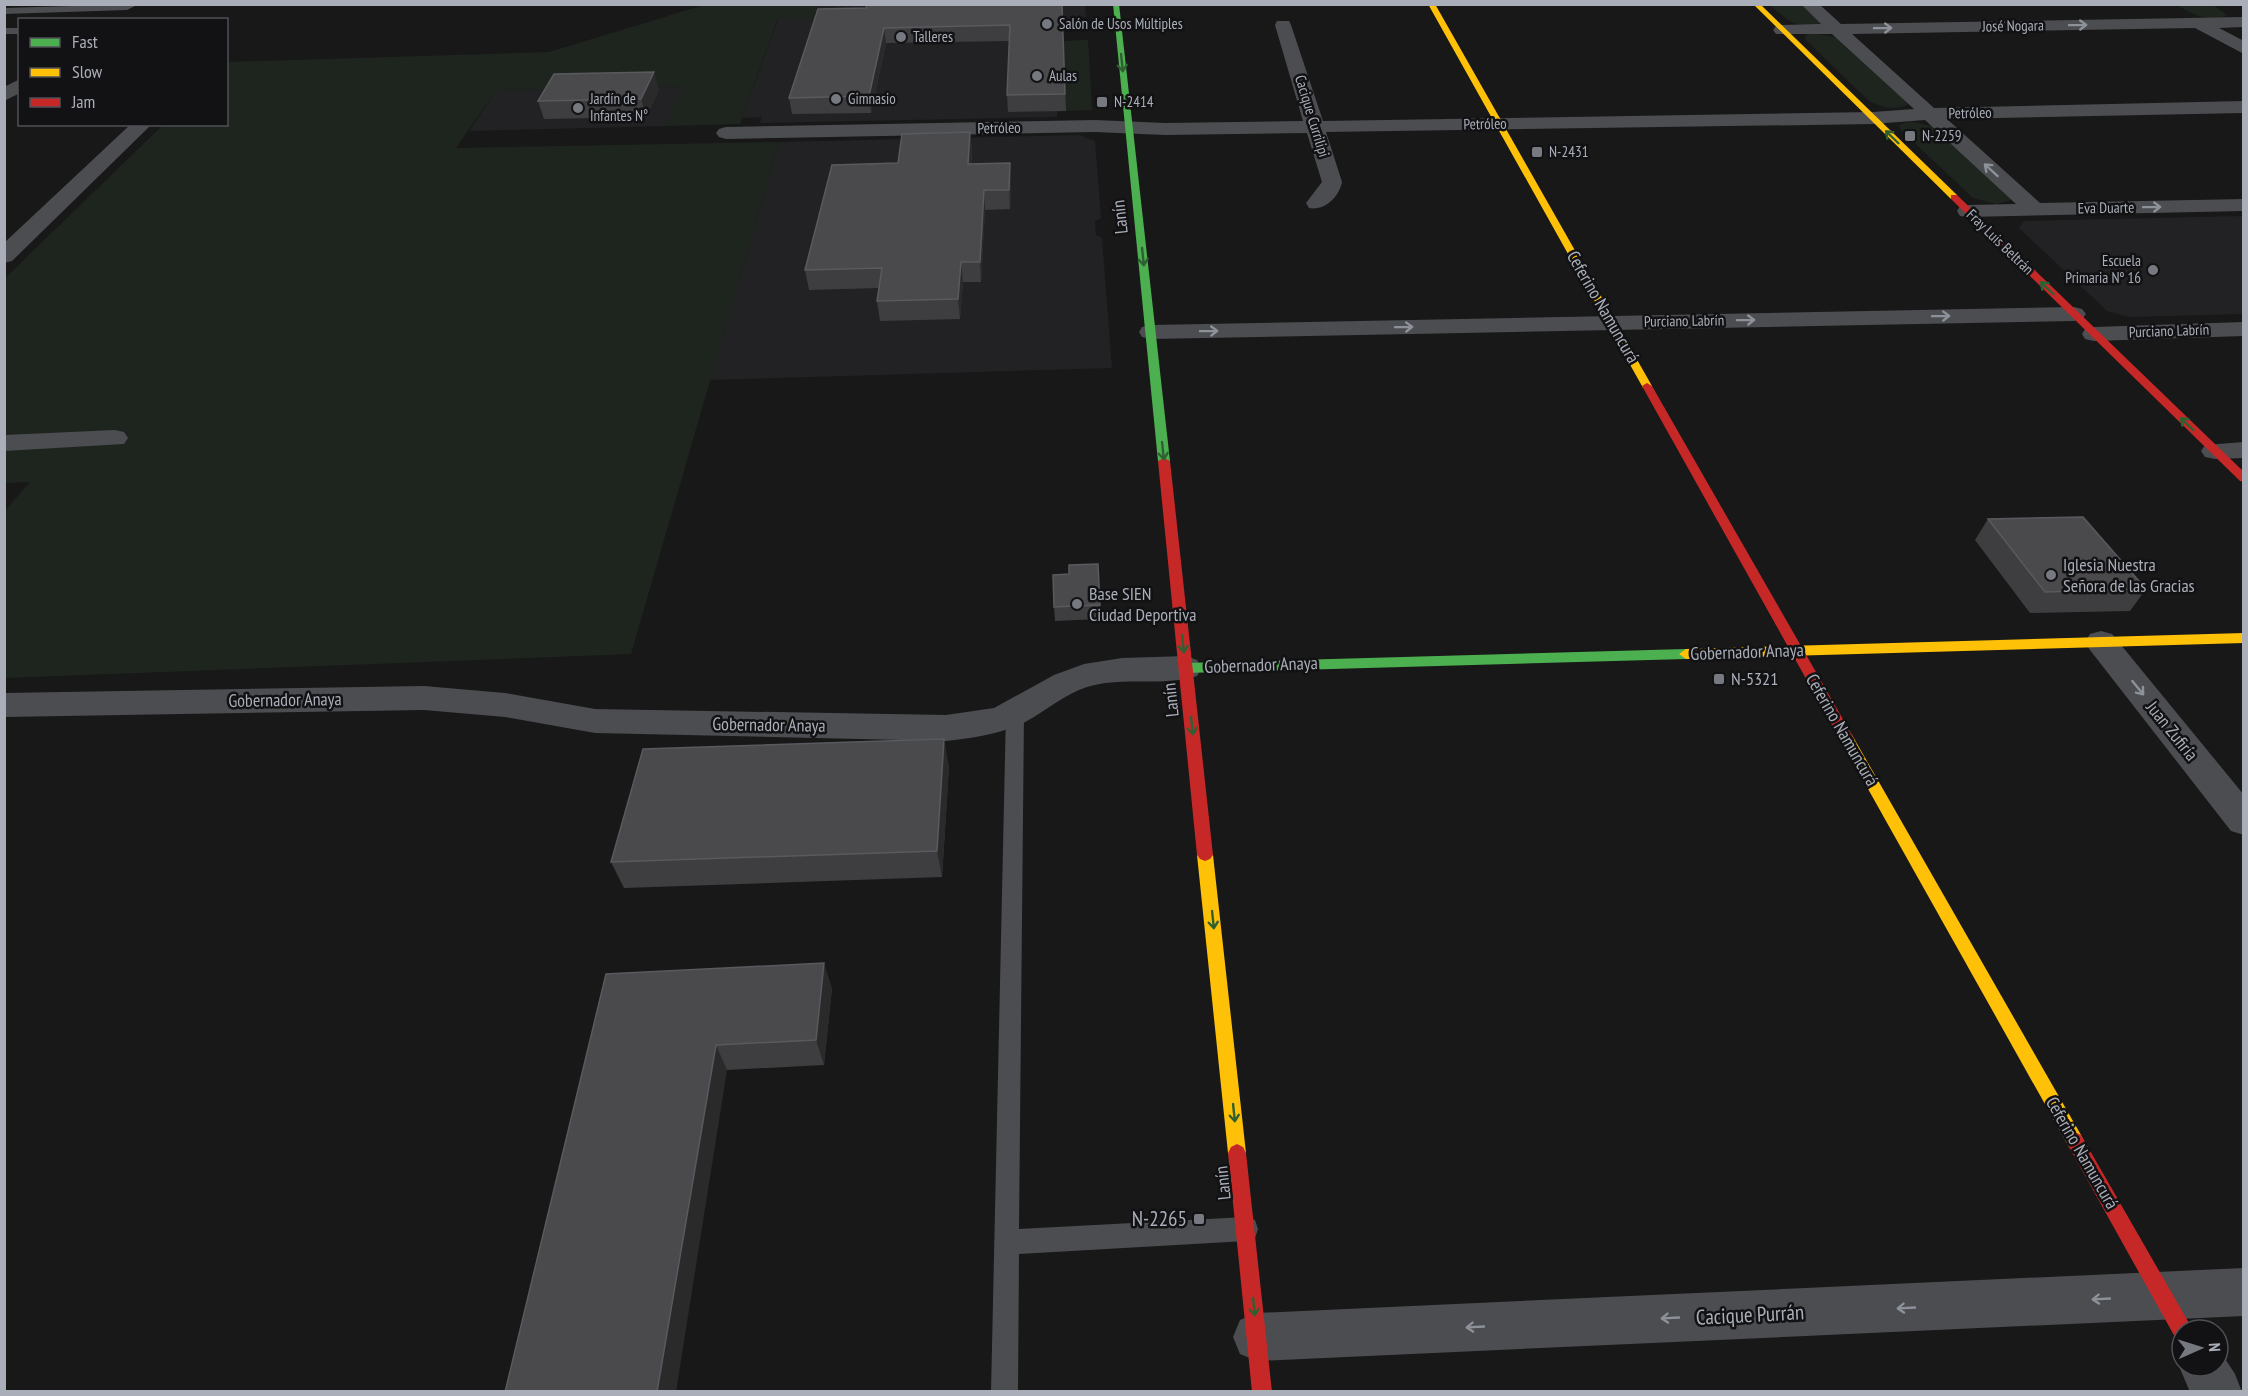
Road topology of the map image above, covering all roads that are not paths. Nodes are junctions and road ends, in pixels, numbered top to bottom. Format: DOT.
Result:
graph roads {
  1 [pos="1116,4"];
  2 [pos="1431,4"];
  3 [pos="1756,4"];
  4 [pos="1809,4"];
  5 [pos="2169,4"];
  6 [pos="2218,4"];
  7 [pos="131,6"];
  8 [pos="4,11"];
  9 [pos="121,17"];
  10 [pos="2244,21"];
  11 [pos="2199,23"];
  12 [pos="1283,25"];
  13 [pos="1836,29"];
  14 [pos="1782,30"];
  15 [pos="2244,50"];
  16 [pos="18,86"];
  17 [pos="4,96"];
  18 [pos="2244,107"];
  19 [pos="1929,114"];
  20 [pos="1873,118"];
  21 [pos="1499,124"];
  22 [pos="140,126"];
  23 [pos="1315,127"];
  24 [pos="1129,128"];
  25 [pos="726,133"];
  26 [pos="1317,203"];
  27 [pos="2244,205"];
  28 [pos="2034,209"];
  29 [pos="1968,211"];
  30 [pos="31,231"];
  31 [pos="4,232"];
  32 [pos="4,256"];
  33 [pos="2074,314"];
  34 [pos="1611,323"];
  35 [pos="2244,329"];
  36 [pos="1151,332"];
  37 [pos="2094,334"];
  38 [pos="115,438"];
  39 [pos="4,443"];
  40 [pos="2244,450"];
  41 [pos="2215,451"];
  42 [pos="2244,479"];
  43 [pos="2244,638"];
  44 [pos="2101,642"];
  45 [pos="1798,651"];
  46 [pos="1186,668"];
  47 [pos="4,705"];
  48 [pos="1015,712"];
  49 [pos="2244,821"];
  50 [pos="1246,1229"];
  51 [pos="1006,1242"];
  52 [pos="2244,1292"];
  53 [pos="2173,1313"];
  54 [pos="1257,1337"];
  55 [pos="2209,1378"];
  56 [pos="1004,1392"];
  57 [pos="1263,1392"];
  58 [pos="2217,1392"];
  1 -- 24 [label="main road, Lanín, one-way"];
  2 -- 21 [label="main road, Ceferino Namuncurá"];
  3 -- 14 [label="main road, Fray Luis Beltrán"];
  4 -- 13 [label="street"];
  5 -- 11 [label="street"];
  6 -- 10 [label="street"];
  7 -- 8 [label="lane"];
  7 -- 9 [label="lane"];
  10 -- 11 [label="street, José Nogara"];
  13 -- 11 [label="street, José Nogara, one-way"];
  11 -- 15 [label="street"];
  12 -- 23 [label="street, Cacique Currilipi"];
  13 -- 14 [label="street, José Nogara"];
  13 -- 19 [label="street"];
  14 -- 20 [label="main road, Fray Luis Beltrán"];
  16 -- 17 [label="street"];
  18 -- 19 [label="street, Petróleo"];
  19 -- 20 [label="street, Petróleo"];
  28 -- 19 [label="street, one-way"];
  20 -- 21 [label="street, Petróleo"];
  29 -- 20 [label="main road, Fray Luis Beltrán, one-way"];
  21 -- 23 [label="street, Petróleo"];
  21 -- 34 [label="main road, Ceferino Namuncurá"];
  22 -- 30 [label="street"];
  23 -- 24 [label="street, Petróleo"];
  23 -- 26 [label="street, Cacique Currilipi"];
  24 -- 25 [label="street, Petróleo"];
  24 -- 36 [label="main road, Lanín, one-way"];
  28 -- 27 [label="street, Eva Duarte, one-way"];
  28 -- 29 [label="street, Eva Duarte"];
  33 -- 29 [label="main road, Fray Luis Beltrán, one-way"];
  30 -- 31 [label="street"];
  30 -- 32 [label="street"];
  34 -- 33 [label="street, Purciano Labrín, one-way"];
  33 -- 37 [label="main road, Fray Luis Beltrán"];
  36 -- 34 [label="street, Purciano Labrín, one-way"];
  34 -- 45 [label="main road, Ceferino Namuncurá"];
  35 -- 37 [label="street, Purciano Labrín"];
  36 -- 46 [label="main road, Lanín, one-way"];
  41 -- 37 [label="main road, Fray Luis Beltrán, one-way"];
  38 -- 39 [label="street"];
  40 -- 41 [label="street"];
  41 -- 42 [label="main road, Fray Luis Beltrán"];
  43 -- 44 [label="main road, Gobernador Anaya"];
  44 -- 45 [label="main road, Gobernador Anaya"];
  44 -- 49 [label="street, Juan Zufiría, one-way"];
  45 -- 46 [label="main road, Gobernador Anaya"];
  45 -- 53 [label="main road, Ceferino Namuncurá"];
  46 -- 48 [label="street, Gobernador Anaya"];
  46 -- 50 [label="main road, Lanín, one-way"];
  47 -- 48 [label="street, Gobernador Anaya"];
  48 -- 51 [label="lane"];
  50 -- 51 [label="lane"];
  50 -- 54 [label="main road, Lanín, one-way"];
  51 -- 56 [label="lane"];
  52 -- 53 [label="street, Cacique Purrán"];
  53 -- 54 [label="street, Cacique Purrán, one-way"];
  54 -- 57 [label="main road, Lanín"];
  55 -- 58 [label="street"];
}
